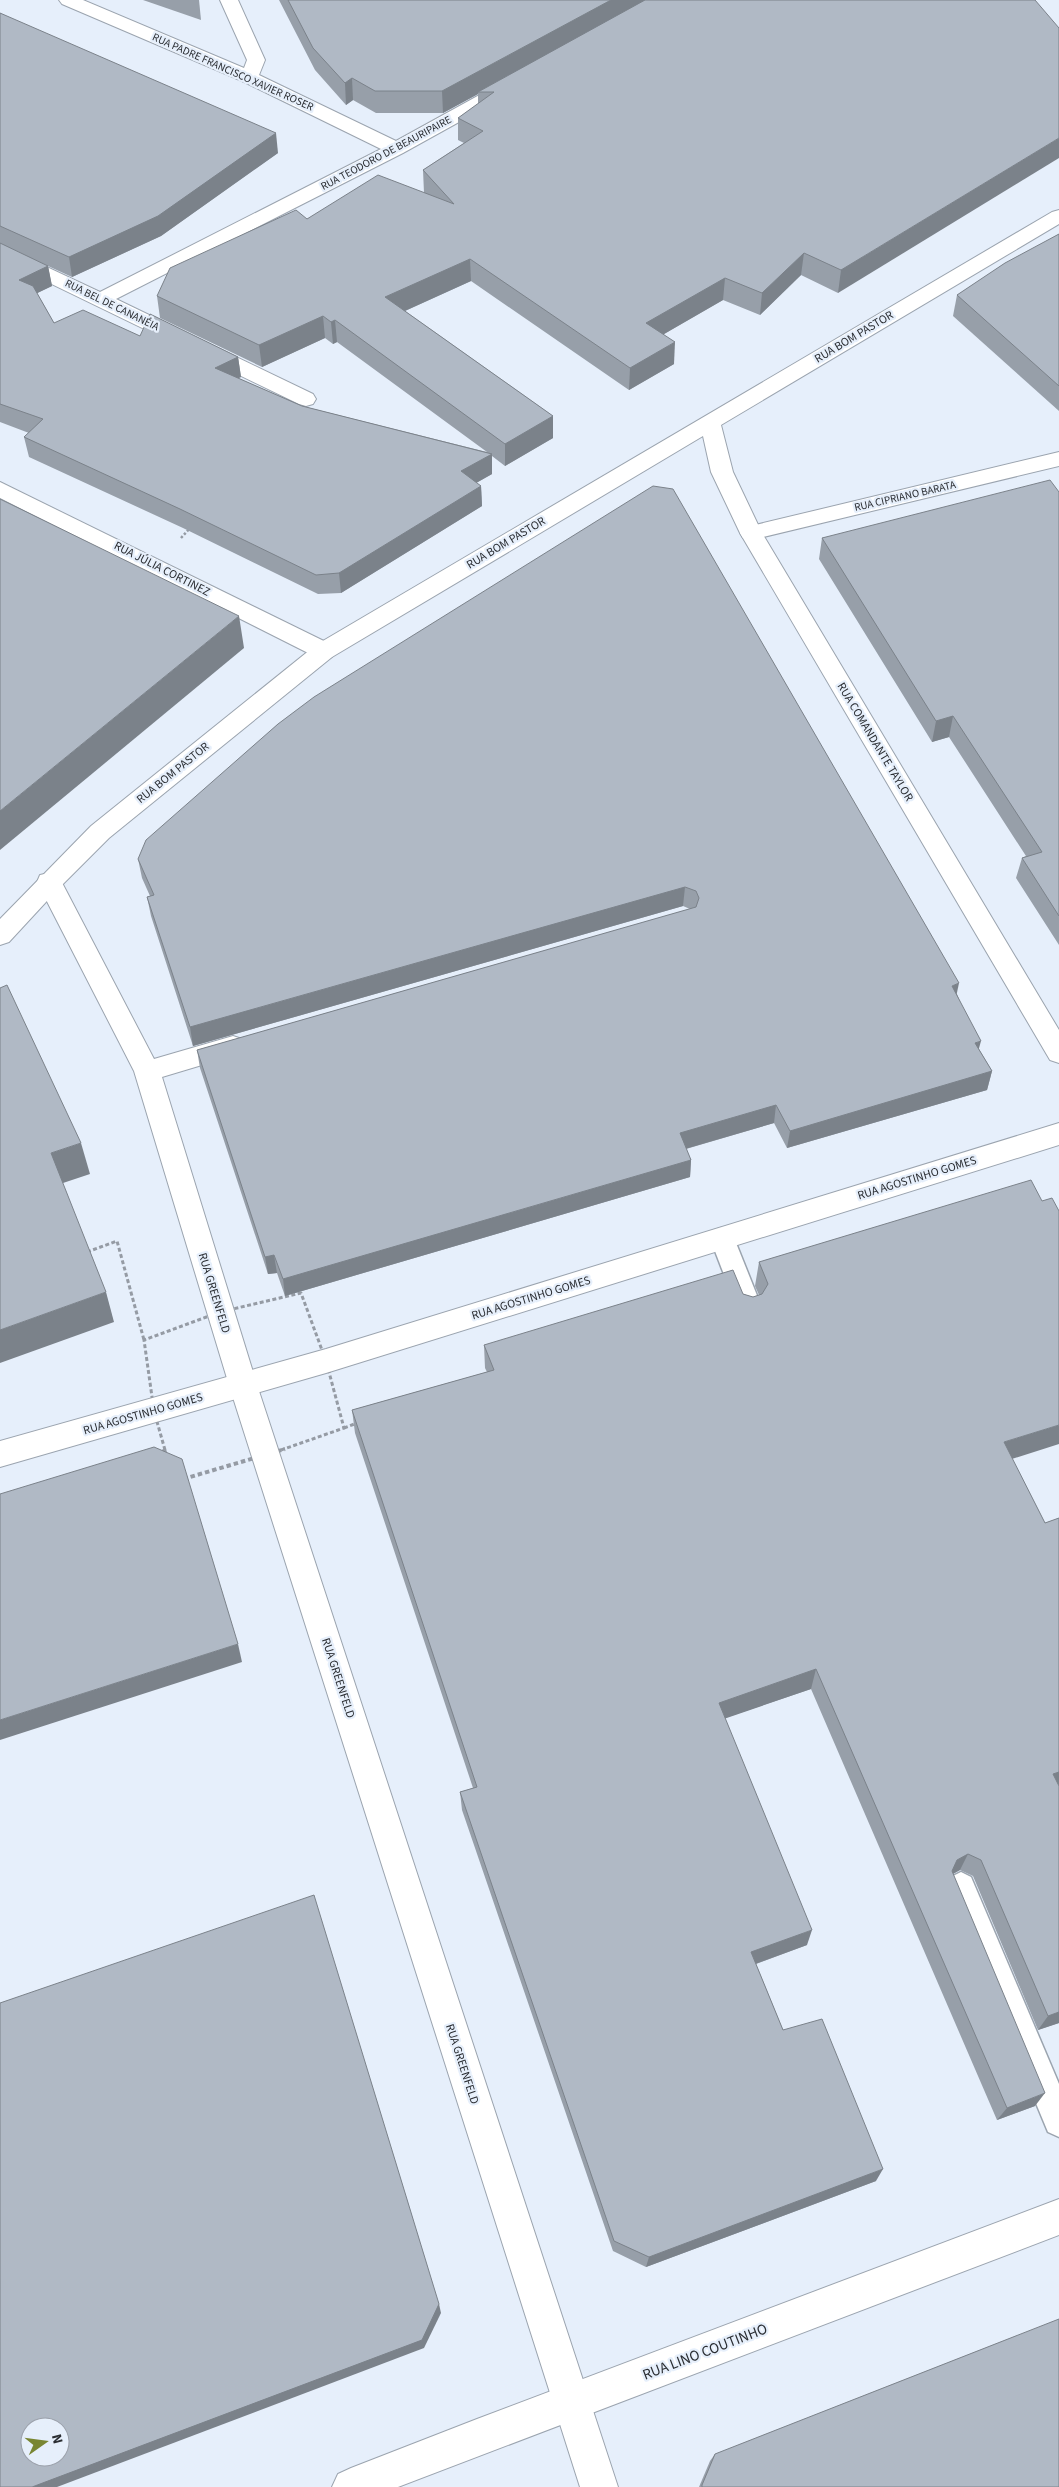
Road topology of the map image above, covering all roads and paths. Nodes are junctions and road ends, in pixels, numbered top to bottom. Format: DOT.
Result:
graph roads {
  1 [pos="68,0"];
  2 [pos="229,0"];
  3 [pos="528,76"];
  4 [pos="249,77"];
  5 [pos="396,149"];
  6 [pos="1059,216"];
  7 [pos="0,251"];
  8 [pos="101,300"];
  9 [pos="306,399"];
  10 [pos="710,423"];
  11 [pos="1059,459"];
  12 [pos="2,494"];
  13 [pos="196,522"];
  14 [pos="751,533"];
  15 [pos="157,566"];
  16 [pos="324,651"];
  17 [pos="49,882"];
  18 [pos="0,935"];
  19 [pos="254,1040"];
  20 [pos="1059,1052"];
  21 [pos="147,1071"];
  22 [pos="1059,1134"];
  23 [pos="722,1238"];
  24 [pos="87,1252"];
  25 [pos="749,1308"];
  26 [pos="144,1340"];
  27 [pos="243,1385"];
  28 [pos="360,1422"];
  29 [pos="344,1428"];
  30 [pos="0,1454"];
  31 [pos="962,1887"];
  32 [pos="1059,2121"];
  33 [pos="1059,2217"];
  34 [pos="571,2402"];
  35 [pos="352,2487"];
  36 [pos="599,2487"];
  1 -- 4 [label="street, RUA PADRE FRANCISCO XAVIER ROSER"];
  2 -- 4 [label="street"];
  3 -- 5 [label="street, RUA TEODORO DE BEAURIPAIRE"];
  4 -- 5 [label="street, RUA PADRE FRANCISCO XAVIER ROSER"];
  5 -- 8 [label="street, RUA TEODORO DE BEAURIPAIRE"];
  6 -- 10 [label="street, RUA BOM PASTOR"];
  7 -- 8 [label="street, RUA BEL DE CANANÉIA"];
  8 -- 9 [label="street, RUA BEL DE CANANÉIA"];
  10 -- 14 [label="street, RUA COMANDANTE TAYLOR"];
  10 -- 16 [label="street, RUA BOM PASTOR"];
  11 -- 14 [label="street, RUA CIPRIANO BARATA"];
  12 -- 15 [label="street, RUA JÚLIA CORTINEZ"];
  13 -- 15 [label="path"];
  14 -- 20 [label="street, RUA COMANDANTE TAYLOR"];
  15 -- 16 [label="street, RUA JÚLIA CORTINEZ"];
  16 -- 17 [label="street, RUA BOM PASTOR"];
  17 -- 18 [label="street, RUA BOM PASTOR"];
  17 -- 21 [label="street, RUA GREENFELD"];
  19 -- 21 [label="street"];
  21 -- 27 [label="street, RUA GREENFELD"];
  22 -- 23 [label="street, RUA AGOSTINHO GOMES"];
  23 -- 25 [label="lane"];
  23 -- 27 [label="street, RUA AGOSTINHO GOMES"];
  24 -- 26 [label="path"];
  27 -- 30 [label="street, RUA AGOSTINHO GOMES"];
  27 -- 34 [label="street, RUA GREENFELD"];
  28 -- 29 [label="path"];
  31 -- 32 [label="lane"];
  33 -- 34 [label="street, RUA LINO COUTINHO"];
  34 -- 35 [label="street, RUA LINO COUTINHO"];
  34 -- 36 [label="street, RUA GREENFELD"];
}
